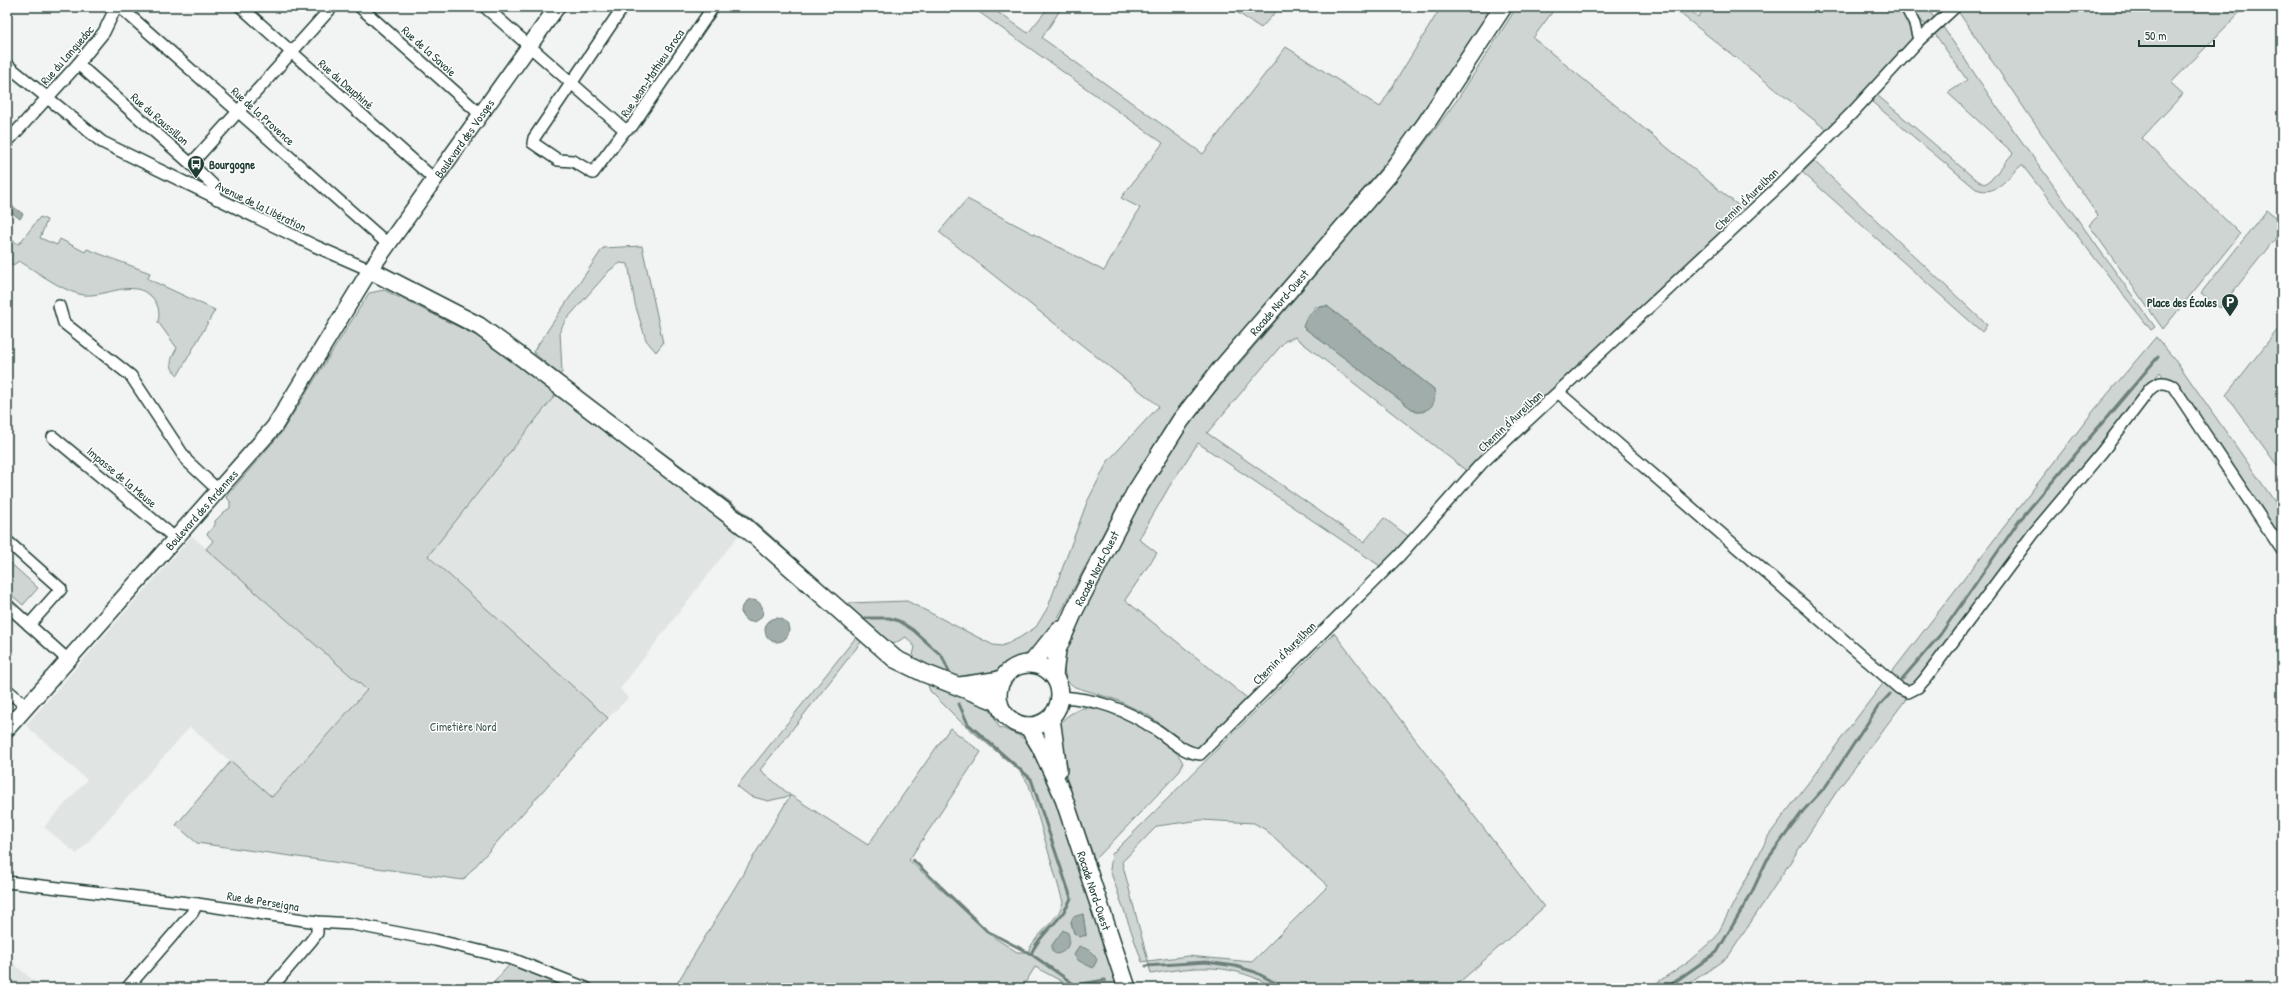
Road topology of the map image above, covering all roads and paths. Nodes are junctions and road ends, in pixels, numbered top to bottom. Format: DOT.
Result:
graph roads {
  1 [pos="116,7"];
  2 [pos="120,7"];
  3 [pos="241,7"];
  4 [pos="332,7"];
  5 [pos="360,7"];
  6 [pos="485,7"];
  7 [pos="557,7"];
  8 [pos="623,7"];
  9 [pos="713,7"];
  10 [pos="1503,7"];
  11 [pos="1906,7"];
  12 [pos="1955,7"];
  13 [pos="1919,40"];
  14 [pos="530,47"];
  15 [pos="290,53"];
  16 [pos="78,64"];
  17 [pos="7,65"];
  18 [pos="571,83"];
  19 [pos="46,97"];
  20 [pos="238,111"];
  21 [pos="480,114"];
  22 [pos="625,130"];
  23 [pos="7,142"];
  24 [pos="191,164"];
  25 [pos="434,179"];
  26 [pos="217,199"];
  27 [pos="389,245"];
  28 [pos="370,270"];
  29 [pos="59,306"];
  30 [pos="1559,393"];
  31 [pos="53,437"];
  32 [pos="218,490"];
  33 [pos="175,538"];
  34 [pos="7,541"];
  35 [pos="2282,550"];
  36 [pos="7,605"];
  37 [pos="1074,611"];
  38 [pos="30,625"];
  39 [pos="68,660"];
  40 [pos="1032,663"];
  41 [pos="1054,675"];
  42 [pos="1002,680"];
  43 [pos="959,686"];
  44 [pos="7,690"];
  45 [pos="1061,697"];
  46 [pos="998,702"];
  47 [pos="26,707"];
  48 [pos="1051,718"];
  49 [pos="1028,726"];
  50 [pos="7,730"];
  51 [pos="1062,793"];
  52 [pos="7,882"];
  53 [pos="197,904"];
  54 [pos="317,922"];
  55 [pos="127,988"];
  56 [pos="271,988"];
  57 [pos="586,988"];
  58 [pos="1127,988"];
  1 -- 16 [label="street, Rue du Languedoc"];
  2 -- 20 [label="street, Rue de la Provence"];
  3 -- 15 [label="street, Rue du Dauphiné"];
  4 -- 15 [label="street"];
  5 -- 21 [label="street, Rue de la Savoie"];
  6 -- 14 [label="street"];
  7 -- 14 [label="main road, Boulevard des Vosges"];
  8 -- 18 [label="street"];
  9 -- 22 [label="street, Rue Jean-Mathieu Broca"];
  10 -- 37 [label="main road, Rocade Nord-Ouest"];
  11 -- 13 [label="street"];
  12 -- 13 [label="street, Chemin d'Aureilhan"];
  13 -- 30 [label="street, Chemin d'Aureilhan"];
  14 -- 18 [label="street"];
  14 -- 21 [label="main road, Boulevard des Vosges"];
  15 -- 20 [label="street"];
  15 -- 25 [label="street, Rue du Dauphiné"];
  16 -- 19 [label="street, Rue du Languedoc"];
  16 -- 24 [label="street, Rue du Roussillon"];
  17 -- 19 [label="street, Avenue de la Libération"];
  18 -- 22 [label="street"];
  18 -- 22 [label="street, Rue Jean-Mathieu Broca"];
  19 -- 23 [label="street, Rue du Languedoc"];
  19 -- 26 [label="street, Avenue de la Libération"];
  20 -- 24 [label="street"];
  20 -- 27 [label="street, Rue de la Provence"];
  21 -- 25 [label="main road, Boulevard des Vosges"];
  24 -- 26 [label="street, Rue du Roussillon"];
  25 -- 27 [label="main road, Boulevard des Vosges"];
  26 -- 28 [label="street, Avenue de la Libération"];
  27 -- 28 [label="main road, Boulevard des Vosges"];
  28 -- 32 [label="main road, Boulevard des Ardennes"];
  28 -- 43 [label="main road"];
  29 -- 32 [label="street"];
  30 -- 35 [label="street"];
  30 -- 45 [label="street, Chemin d'Aureilhan"];
  31 -- 33 [label="street, Impasse de la Meuse"];
  32 -- 33 [label="main road, Boulevard des Ardennes"];
  33 -- 39 [label="main road, Boulevard des Ardennes"];
  34 -- 38 [label="street"];
  36 -- 38 [label="street"];
  37 -- 40 [label="main road, Rocade Nord-Ouest"];
  37 -- 41 [label="main road, Rocade Nord-Ouest"];
  38 -- 39 [label="street"];
  39 -- 47 [label="main road, Boulevard des Ardennes"];
  40 -- 41 [label="main road"];
  40 -- 42 [label="main road"];
  41 -- 45 [label="main road"];
  42 -- 43 [label="main road"];
  42 -- 46 [label="main road"];
  43 -- 46 [label="main road"];
  44 -- 47 [label="street"];
  45 -- 48 [label="main road"];
  46 -- 49 [label="main road"];
  47 -- 50 [label="main road, Boulevard des Ardennes"];
  48 -- 49 [label="main road"];
  48 -- 51 [label="main road, Rocade Nord-Ouest"];
  49 -- 51 [label="main road, Rocade Nord-Ouest"];
  51 -- 58 [label="main road, Rocade Nord-Ouest"];
  52 -- 53 [label="street, Rue de Perseigna"];
  53 -- 54 [label="street, Rue de Perseigna"];
  53 -- 55 [label="street"];
  54 -- 56 [label="street"];
  54 -- 57 [label="street, Rue de Perseigna"];
}
